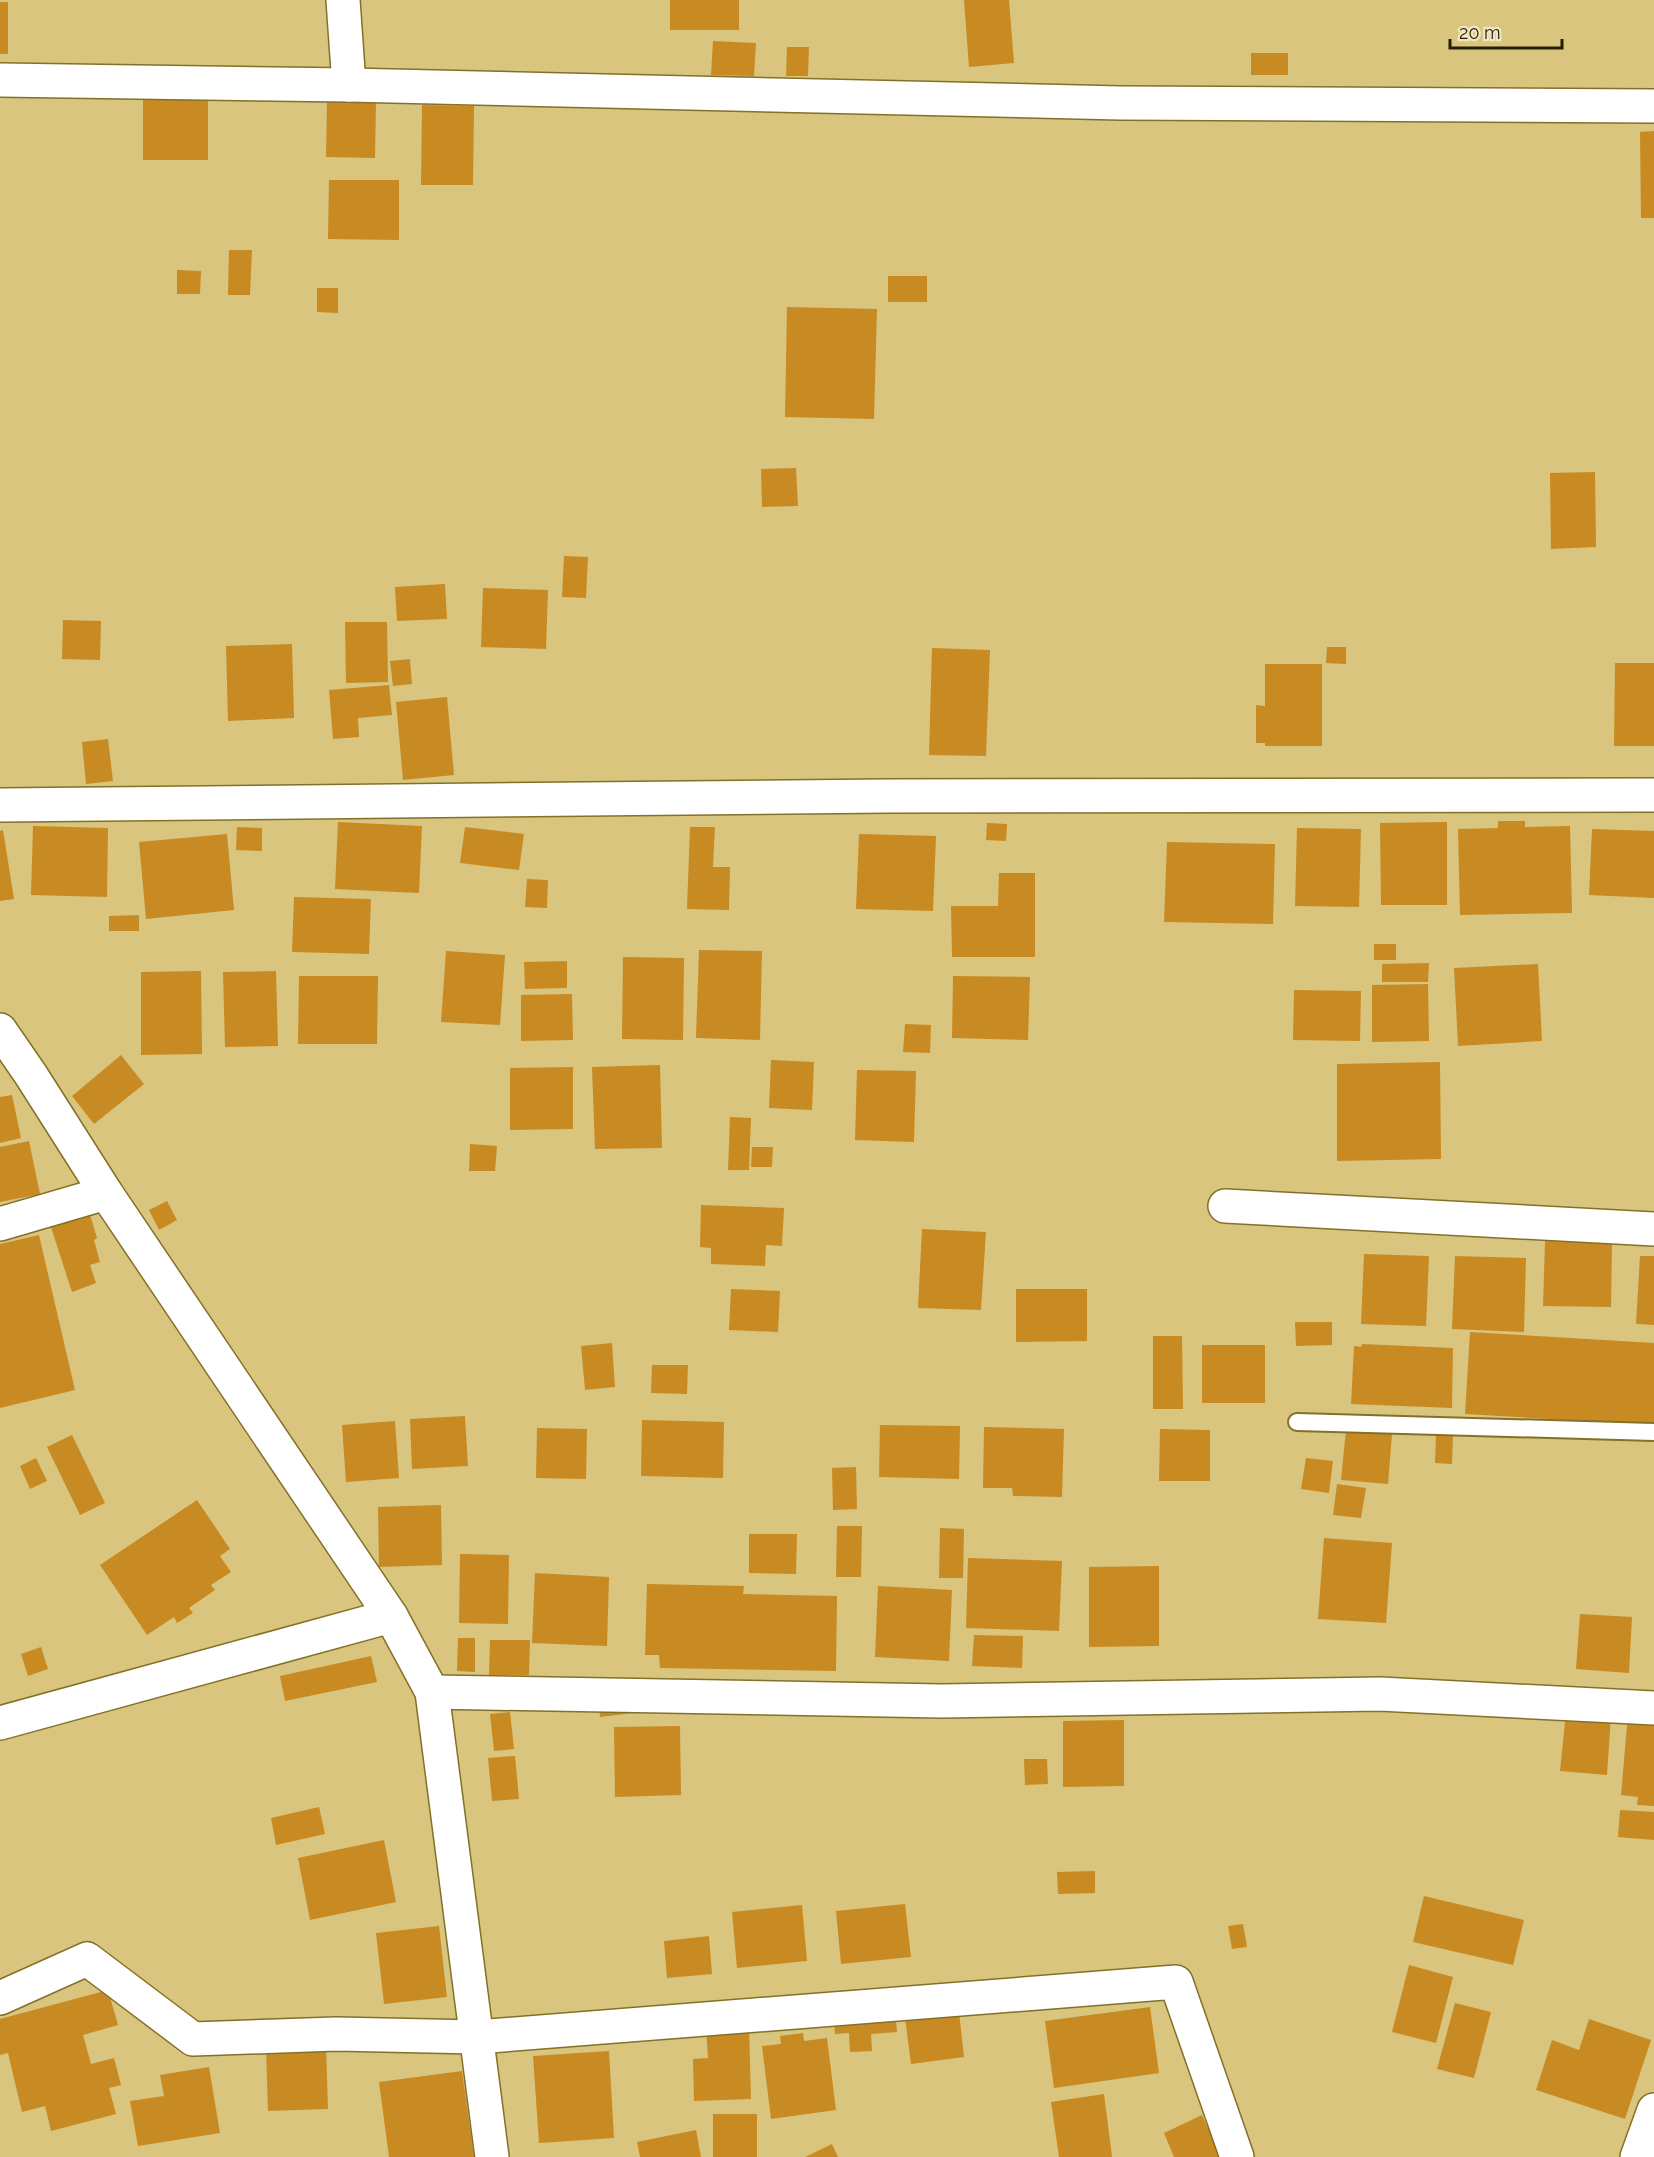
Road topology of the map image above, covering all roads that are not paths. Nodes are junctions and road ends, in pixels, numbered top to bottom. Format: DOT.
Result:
graph roads {
  1 [pos="344,0"];
  2 [pos="0,80"];
  3 [pos="349,85"];
  4 [pos="1654,106"];
  5 [pos="1654,795"];
  6 [pos="0,805"];
  7 [pos="0,1030"];
  8 [pos="106,1193"];
  9 [pos="1225,1206"];
  10 [pos="0,1224"];
  11 [pos="1654,1229"];
  12 [pos="1297,1422"];
  13 [pos="1654,1432"];
  14 [pos="391,1616"];
  15 [pos="432,1692"];
  16 [pos="1654,1708"];
  17 [pos="0,1723"];
  18 [pos="0,1998"];
  19 [pos="477,2037"];
  20 [pos="1654,2109"];
  21 [pos="492,2157"];
  22 [pos="1236,2157"];
  23 [pos="1637,2157"];
  1 -- 3 [label="street"];
  2 -- 3 [label="street"];
  3 -- 4 [label="street"];
  5 -- 6 [label="street"];
  7 -- 8 [label="street"];
  8 -- 10 [label="street"];
  8 -- 14 [label="street"];
  9 -- 11 [label="street"];
  12 -- 13 [label="lane"];
  14 -- 15 [label="street"];
  14 -- 17 [label="street"];
  15 -- 16 [label="street"];
  15 -- 19 [label="street"];
  18 -- 19 [label="street"];
  19 -- 21 [label="street"];
  19 -- 22 [label="street"];
  20 -- 23 [label="street"];
}
